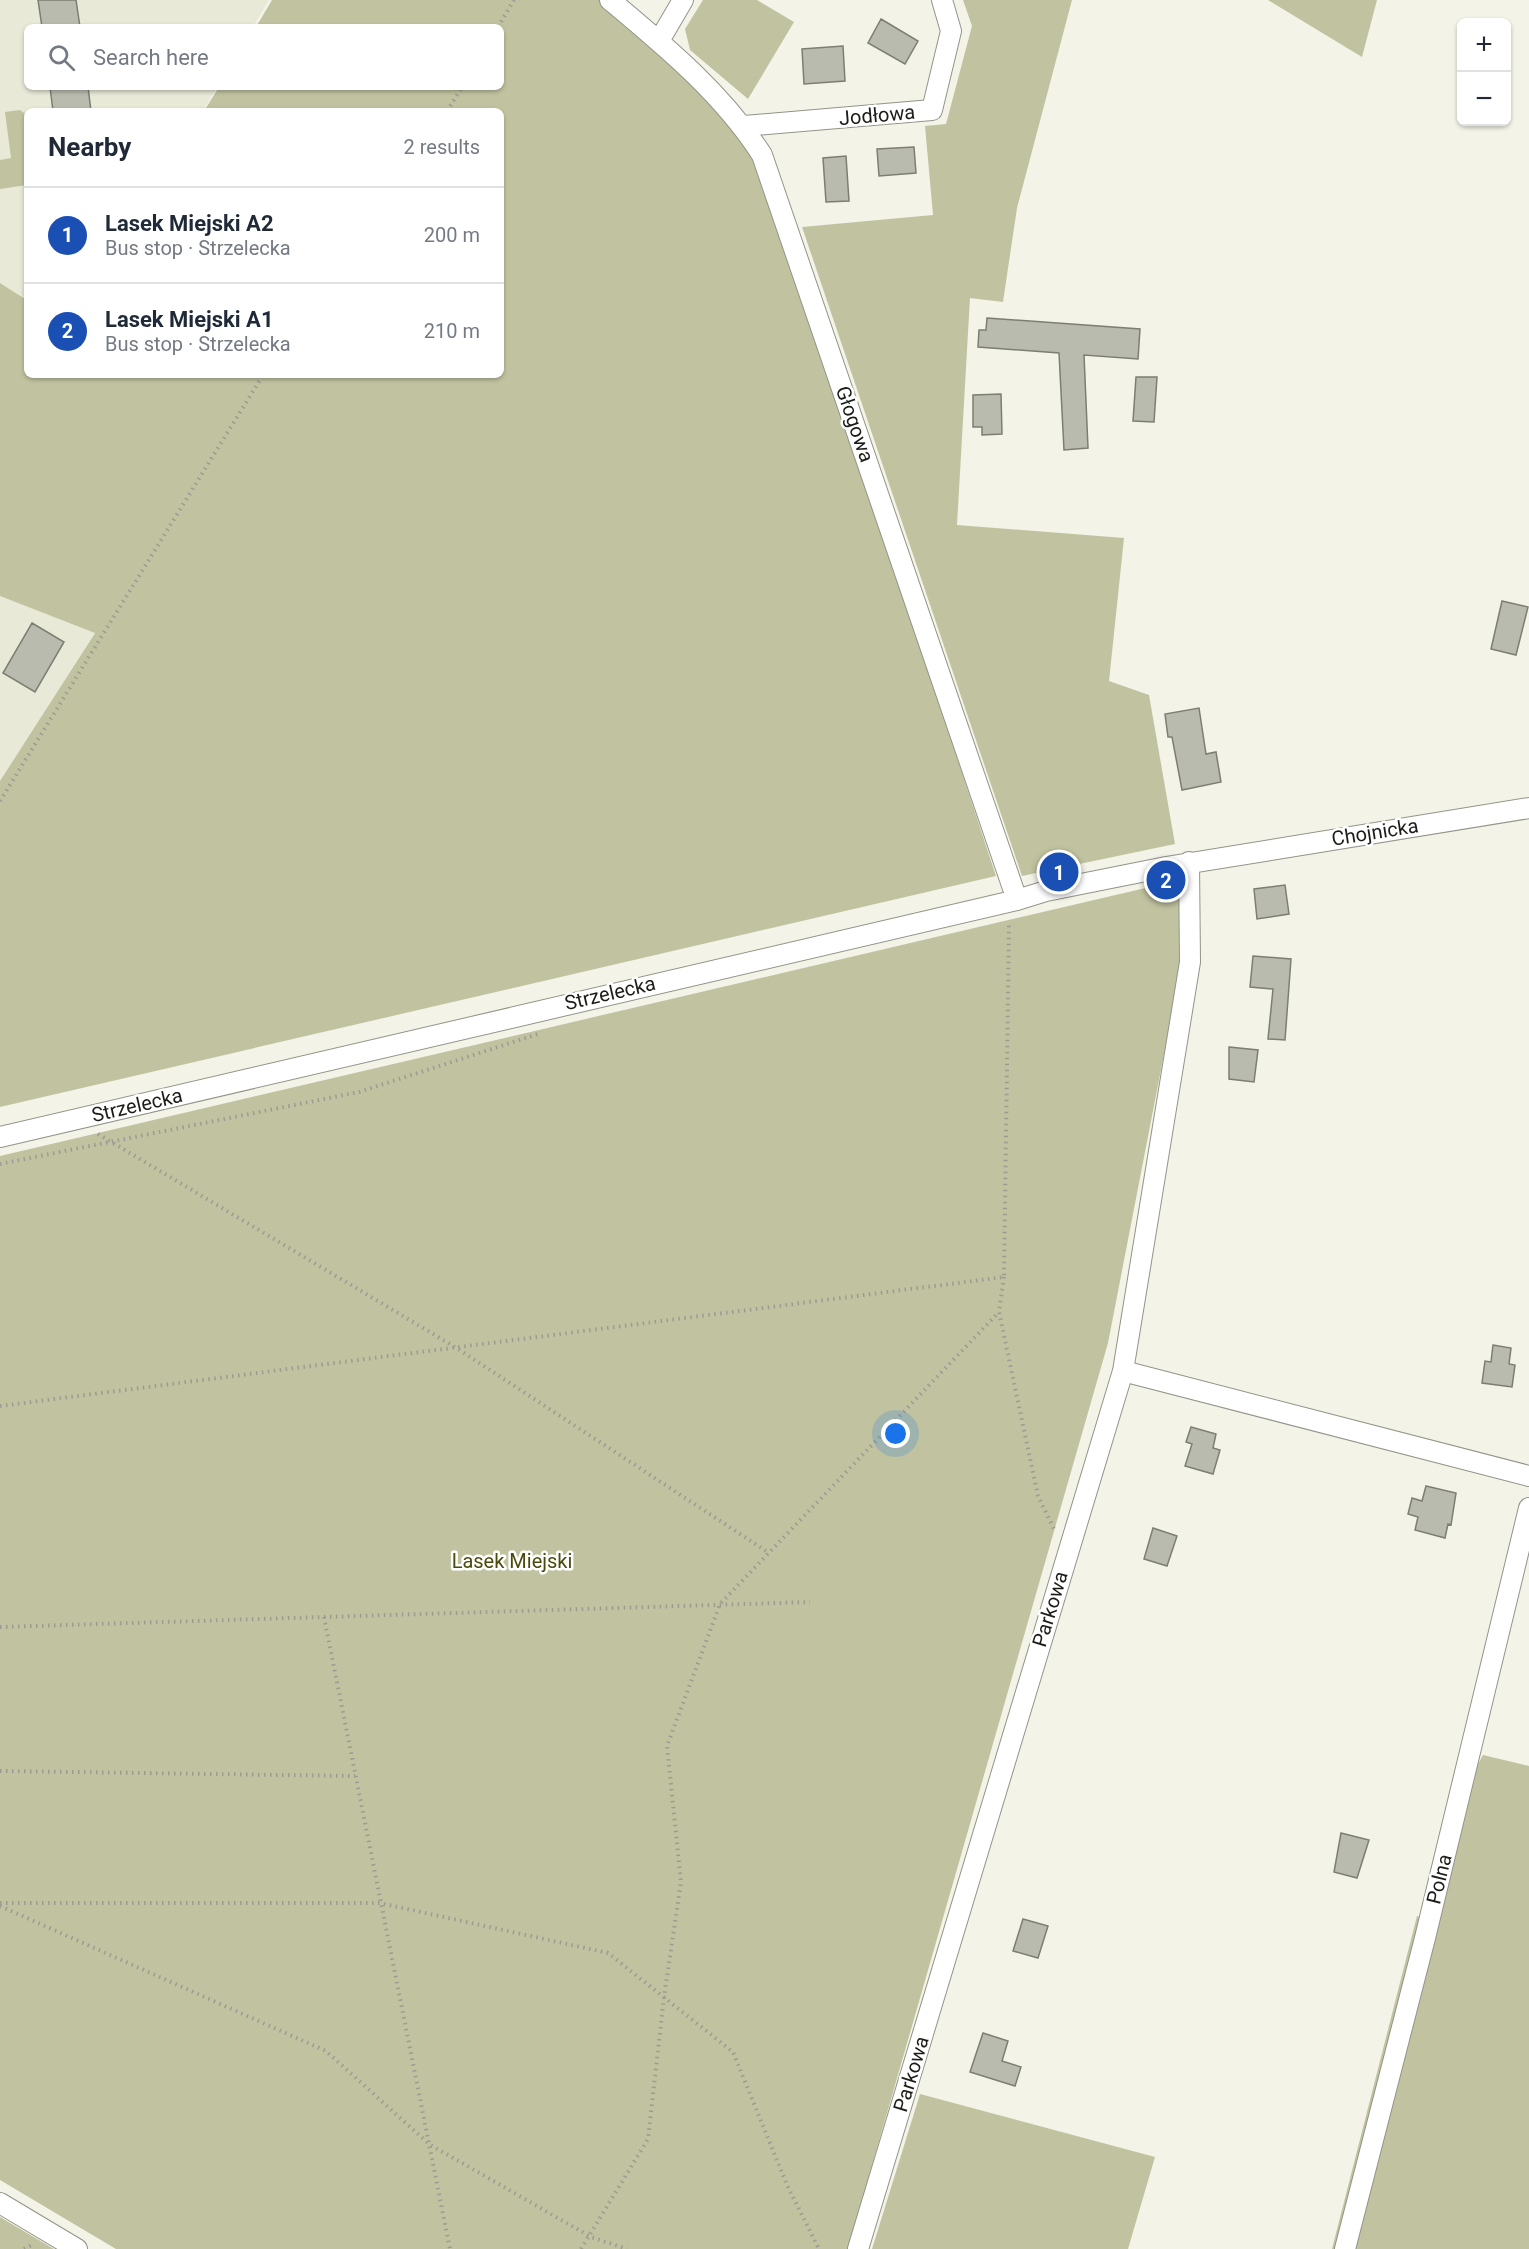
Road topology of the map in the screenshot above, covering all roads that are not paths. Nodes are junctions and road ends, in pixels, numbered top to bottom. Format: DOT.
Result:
graph roads {
  1 [pos="610,0"];
  2 [pos="683,0"];
  3 [pos="942,0"];
  4 [pos="659,41"];
  5 [pos="744,126"];
  6 [pos="1529,808"];
  7 [pos="1221,857"];
  8 [pos="1189,862"];
  9 [pos="1017,900"];
  10 [pos="0,1137"];
  11 [pos="1123,1371"];
  12 [pos="1529,1476"];
  13 [pos="1529,1508"];
  14 [pos="0,2203"];
  15 [pos="77,2249"];
  16 [pos="858,2249"];
  17 [pos="1345,2249"];
  1 -- 4 [label="street, Głogowa"];
  2 -- 4 [label="street"];
  3 -- 5 [label="street, Jodłowa"];
  4 -- 5 [label="street, Głogowa"];
  5 -- 9 [label="street, Głogowa"];
  6 -- 7 [label="street, Chojnicka"];
  7 -- 8 [label="street, Strzelecka"];
  8 -- 9 [label="street, Strzelecka"];
  8 -- 11 [label="street, Parkowa"];
  9 -- 10 [label="street, Strzelecka"];
  11 -- 12 [label="street"];
  11 -- 16 [label="street, Parkowa"];
  13 -- 17 [label="street, Polna"];
  14 -- 15 [label="street"];
}
